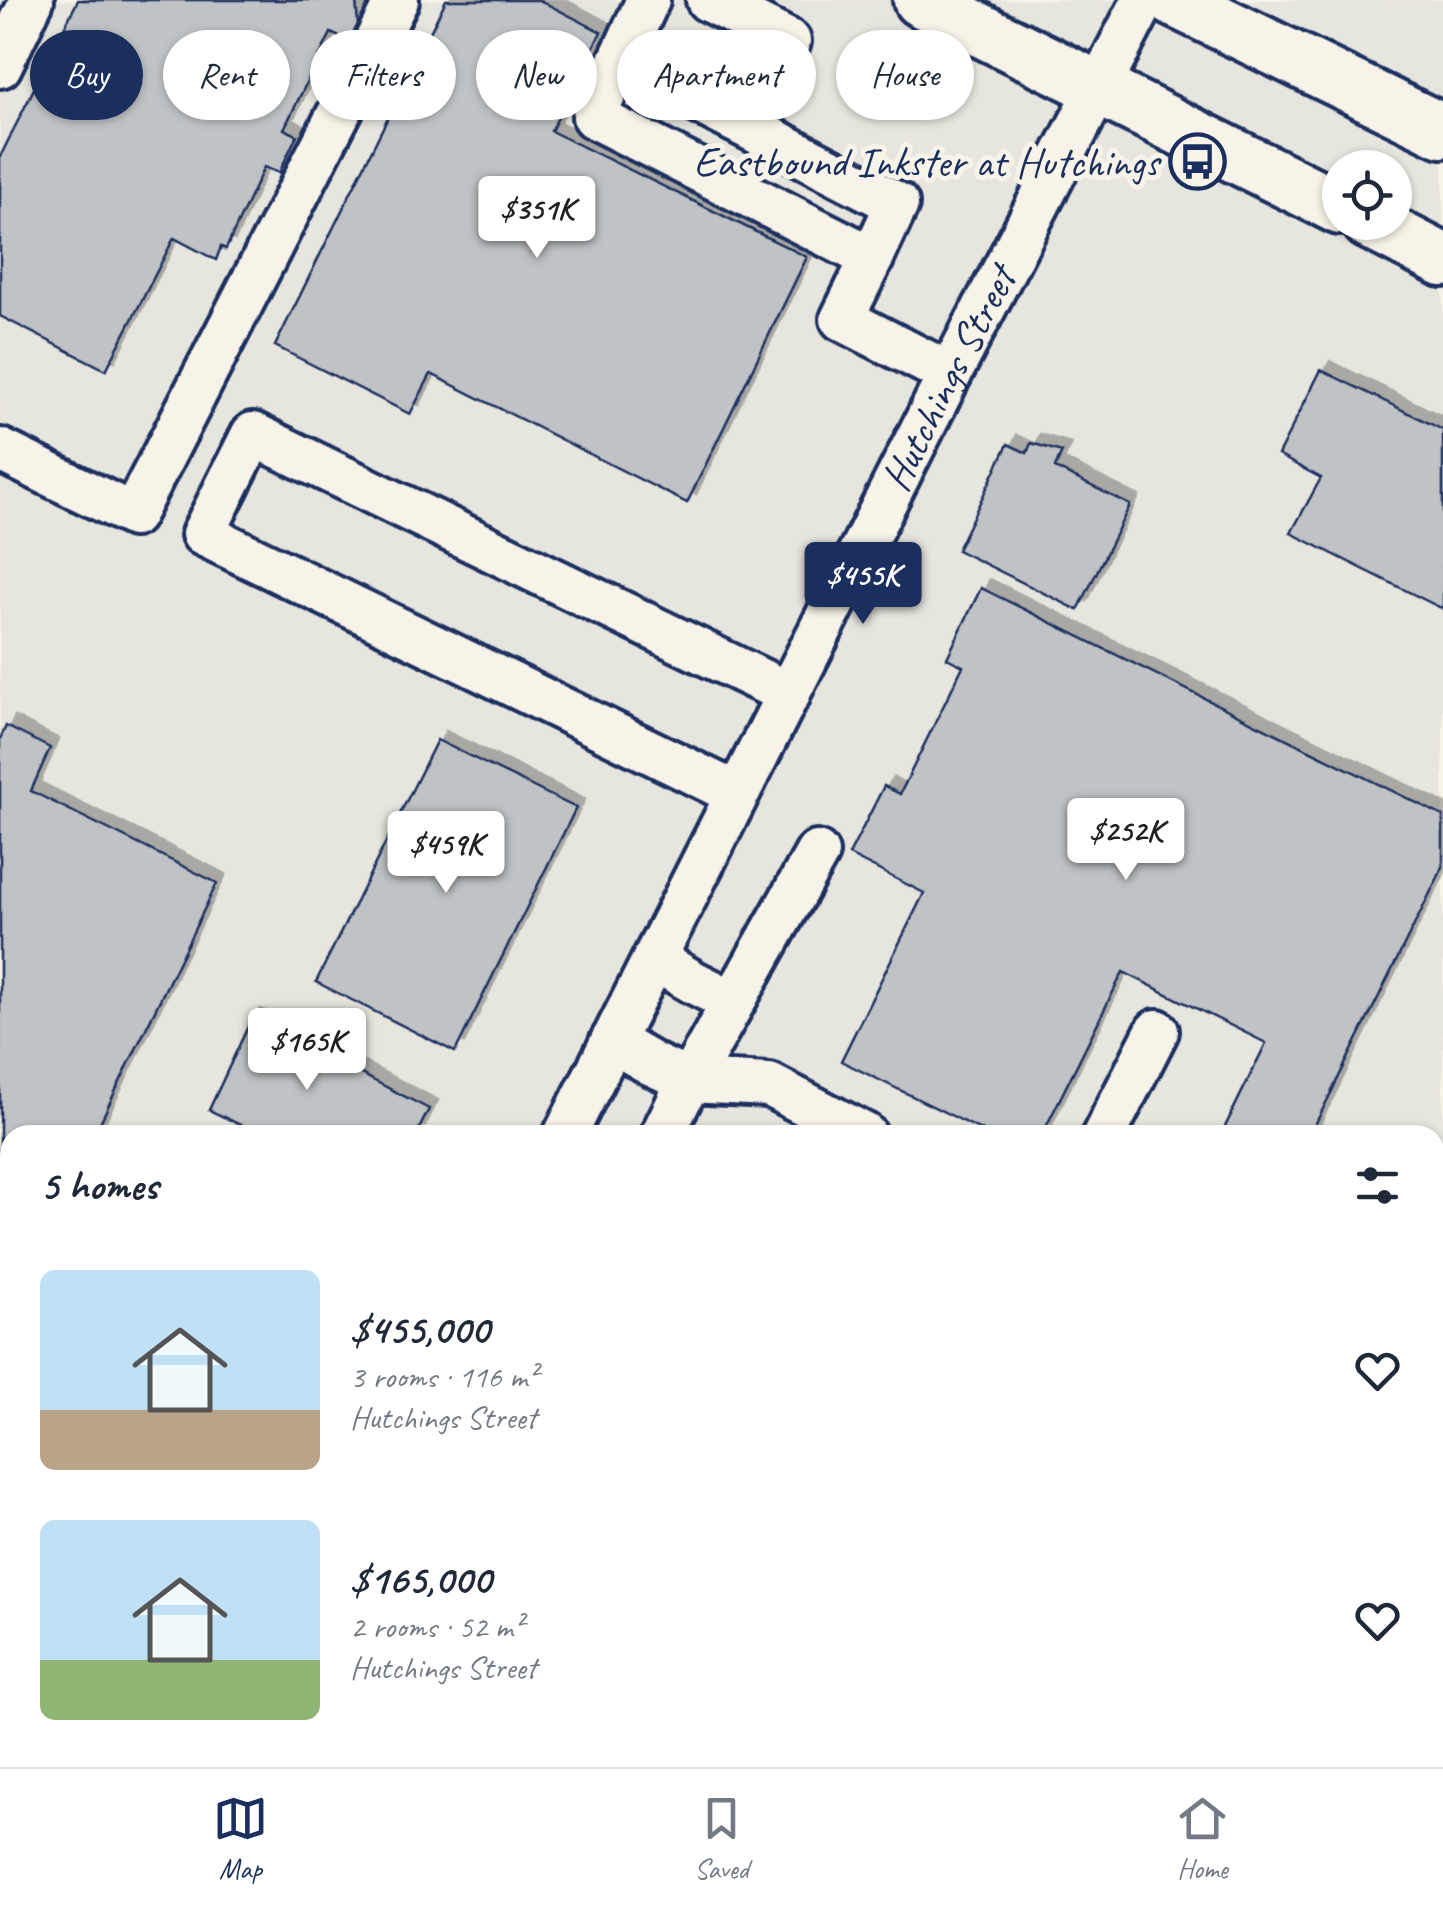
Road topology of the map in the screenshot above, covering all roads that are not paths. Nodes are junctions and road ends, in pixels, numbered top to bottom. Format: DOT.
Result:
graph roads {
  1 [pos="32,0"];
  2 [pos="397,0"];
  3 [pos="648,0"];
  4 [pos="708,0"];
  5 [pos="920,0"];
  6 [pos="1144,0"];
  7 [pos="1174,0"];
  8 [pos="634,30"];
  9 [pos="767,30"];
  10 [pos="0,66"];
  11 [pos="617,68"];
  12 [pos="1098,88"];
  13 [pos="733,120"];
  14 [pos="1443,130"];
  15 [pos="1322,199"];
  16 [pos="1404,240"];
  17 [pos="872,258"];
  18 [pos="1443,260"];
  19 [pos="950,374"];
  20 [pos="0,450"];
  21 [pos="789,694"];
  22 [pos="737,794"];
  23 [pos="817,854"];
  24 [pos="654,959"];
  25 [pos="733,1002"];
  26 [pos="1157,1031"];
  27 [pos="612,1041"];
  28 [pos="689,1081"];
  29 [pos="571,1125"];
  30 [pos="667,1125"];
  31 [pos="847,1125"];
  32 [pos="1109,1125"];
  1 -- 10 [label="street"];
  2 -- 20 [label="street"];
  3 -- 8 [label="street"];
  4 -- 9 [label="street"];
  5 -- 12 [label="main road"];
  6 -- 12 [label="street, Hutchings Street"];
  7 -- 14 [label="main road"];
  11 -- 17 [label="street"];
  12 -- 15 [label="main road"];
  12 -- 19 [label="street, Hutchings Street"];
  13 -- 17 [label="street"];
  16 -- 18 [label="main road"];
  17 -- 19 [label="street"];
  19 -- 21 [label="street, Hutchings Street"];
  21 -- 22 [label="street, Hutchings Street"];
  21 -- 22 [label="street"];
  22 -- 24 [label="street, Hutchings Street"];
  23 -- 25 [label="street"];
  24 -- 25 [label="street"];
  24 -- 27 [label="street, Hutchings Street"];
  25 -- 28 [label="street"];
  26 -- 32 [label="street"];
  27 -- 28 [label="street"];
  27 -- 29 [label="street, Hutchings Street"];
  28 -- 30 [label="street"];
  28 -- 31 [label="street"];
}
